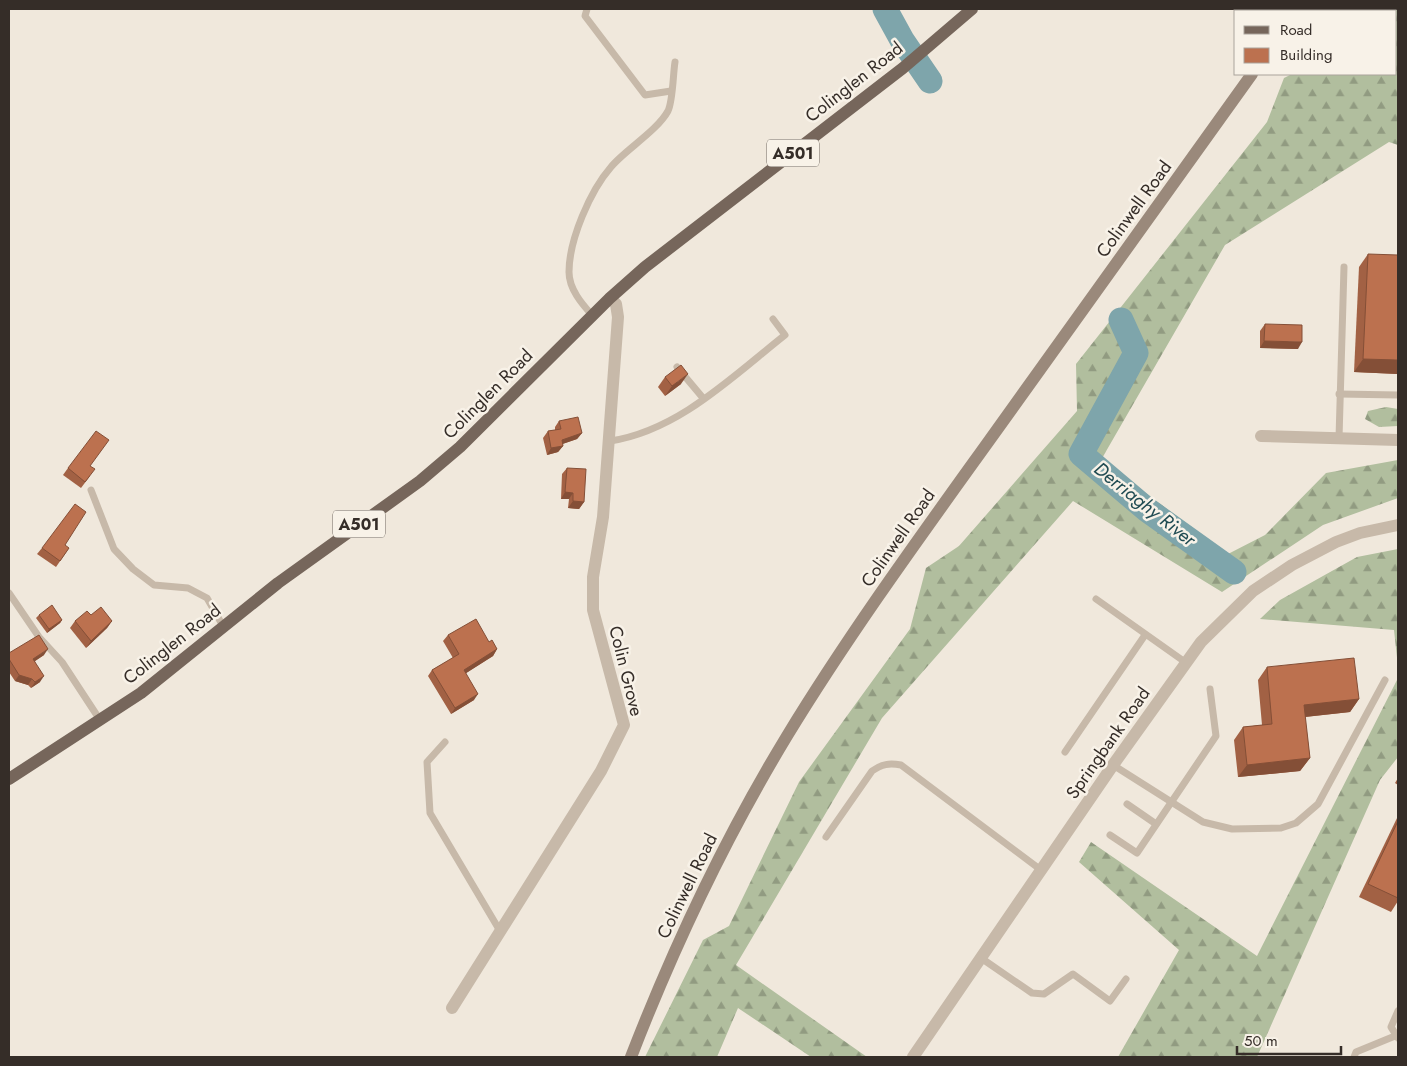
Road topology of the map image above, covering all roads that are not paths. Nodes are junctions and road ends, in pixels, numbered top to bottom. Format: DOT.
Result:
graph roads {
  1 [pos="587,9"];
  2 [pos="972,9"];
  3 [pos="675,62"];
  4 [pos="1251,75"];
  5 [pos="671,91"];
  6 [pos="1344,267"];
  7 [pos="610,298"];
  8 [pos="592,315"];
  9 [pos="773,319"];
  10 [pos="677,367"];
  11 [pos="1339,394"];
  12 [pos="1398,395"];
  13 [pos="703,398"];
  14 [pos="1261,436"];
  15 [pos="1338,438"];
  16 [pos="1398,440"];
  17 [pos="610,441"];
  18 [pos="91,490"];
  19 [pos="1398,526"];
  20 [pos="9,594"];
  21 [pos="1096,599"];
  22 [pos="224,626"];
  23 [pos="1146,635"];
  24 [pos="1185,662"];
  25 [pos="1385,680"];
  26 [pos="1210,688"];
  27 [pos="100,720"];
  28 [pos="446,742"];
  29 [pos="1065,752"];
  30 [pos="1113,765"];
  31 [pos="9,779"];
  32 [pos="1127,804"];
  33 [pos="1171,804"];
  34 [pos="1156,824"];
  35 [pos="1110,835"];
  36 [pos="826,836"];
  37 [pos="1041,870"];
  38 [pos="500,931"];
  39 [pos="981,958"];
  40 [pos="1126,979"];
  41 [pos="452,1008"];
  42 [pos="1398,1011"];
  43 [pos="1397,1037"];
  44 [pos="632,1057"];
  45 [pos="913,1057"];
  46 [pos="1354,1057"];
  1 -- 5 [label="lane"];
  2 -- 7 [label="main road, Colinglen Road / A501"];
  3 -- 5 [label="lane"];
  4 -- 44 [label="street, Colinwell Road"];
  5 -- 8 [label="lane"];
  6 -- 11 [label="lane"];
  7 -- 8 [label="main road, Colinglen Road / A501"];
  7 -- 17 [label="street, Colin Grove"];
  8 -- 22 [label="main road, Colinglen Road / A501"];
  9 -- 13 [label="lane"];
  10 -- 13 [label="lane"];
  11 -- 12 [label="lane"];
  11 -- 15 [label="lane"];
  13 -- 17 [label="lane"];
  14 -- 15 [label="street"];
  15 -- 16 [label="street"];
  17 -- 38 [label="street, Colin Grove"];
  18 -- 22 [label="lane"];
  19 -- 24 [label="street, Springbank Road"];
  20 -- 27 [label="lane"];
  21 -- 23 [label="lane"];
  22 -- 27 [label="main road, Colinglen Road / A501"];
  23 -- 24 [label="lane"];
  23 -- 29 [label="lane"];
  24 -- 30 [label="street, Springbank Road"];
  25 -- 33 [label="lane"];
  26 -- 33 [label="lane"];
  27 -- 31 [label="main road, Colinglen Road / A501"];
  28 -- 38 [label="lane"];
  30 -- 33 [label="lane"];
  30 -- 37 [label="street, Springbank Road"];
  32 -- 34 [label="lane"];
  33 -- 34 [label="lane"];
  34 -- 35 [label="lane"];
  36 -- 37 [label="lane"];
  37 -- 39 [label="street, Springbank Road"];
  38 -- 41 [label="street, Colin Grove"];
  39 -- 40 [label="lane"];
  39 -- 45 [label="street, Springbank Road"];
  42 -- 43 [label="lane"];
  43 -- 46 [label="lane"];
}
